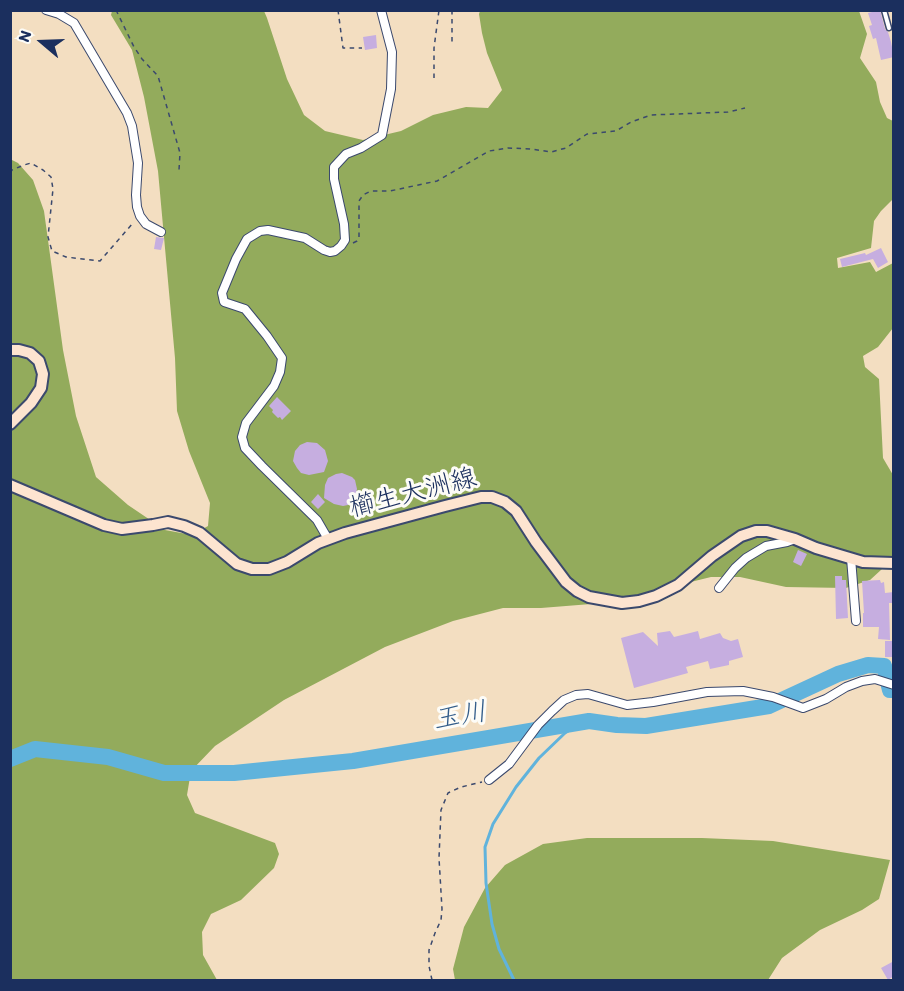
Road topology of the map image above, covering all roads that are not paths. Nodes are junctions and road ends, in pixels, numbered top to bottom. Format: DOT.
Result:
graph roads {
  1 [pos="46,10"];
  2 [pos="381,10"];
  3 [pos="884,10"];
  4 [pos="889,28"];
  5 [pos="160,232"];
  6 [pos="10,350"];
  7 [pos="10,424"];
  8 [pos="10,485"];
  9 [pos="328,539"];
  10 [pos="795,539"];
  11 [pos="851,558"];
  12 [pos="894,562"];
  13 [pos="719,588"];
  14 [pos="856,621"];
  15 [pos="894,685"];
  16 [pos="489,780"];
  1 -- 5 [label="street"];
  2 -- 9 [label="street"];
  3 -- 4 [label="lane"];
  6 -- 7 [label="main road"];
  8 -- 9 [label="main road, 櫛生大洲線"];
  9 -- 10 [label="main road, 櫛生大洲線"];
  10 -- 11 [label="main road, 櫛生大洲線"];
  10 -- 13 [label="street"];
  11 -- 12 [label="main road, 櫛生大洲線"];
  11 -- 14 [label="street"];
  15 -- 16 [label="street"];
}
